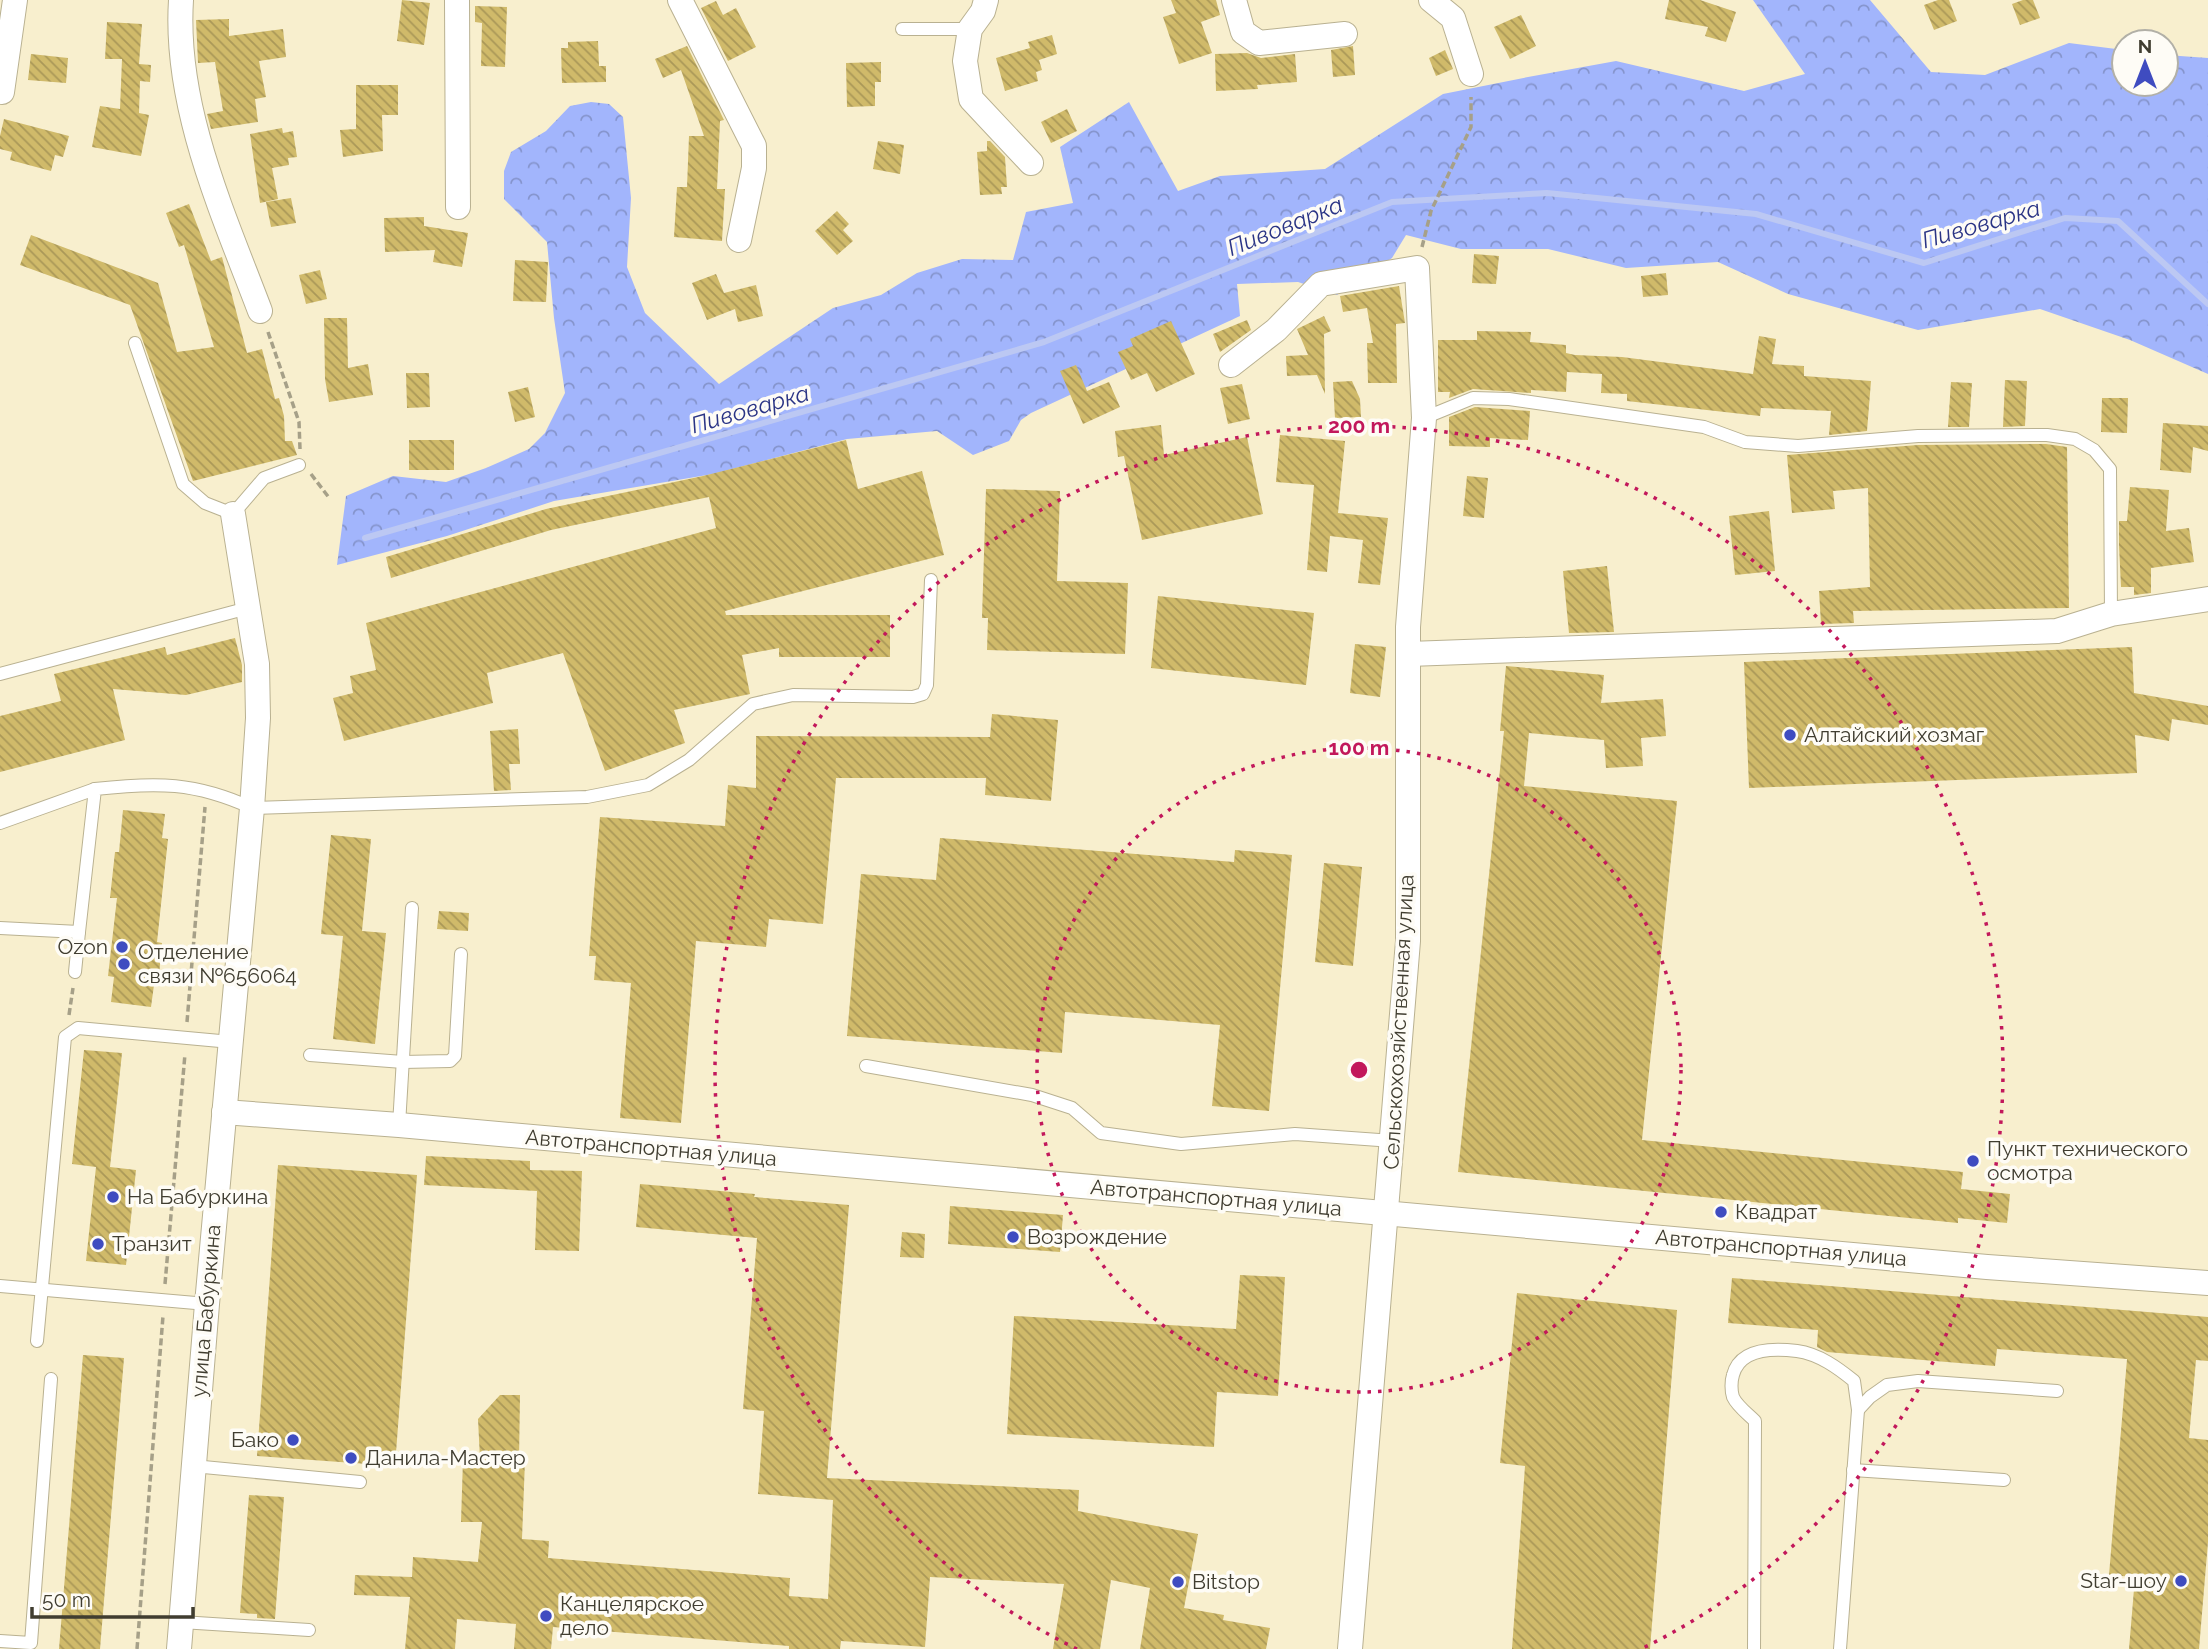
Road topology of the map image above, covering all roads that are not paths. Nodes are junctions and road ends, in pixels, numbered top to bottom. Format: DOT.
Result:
graph roads {
  1 [pos="15,0"];
  2 [pos="181,0"];
  3 [pos="457,0"];
  4 [pos="680,0"];
  5 [pos="986,0"];
  6 [pos="1234,0"];
  7 [pos="1431,0"];
  8 [pos="902,29"];
  9 [pos="970,29"];
  10 [pos="1345,34"];
  11 [pos="1471,74"];
  12 [pos="2,92"];
  13 [pos="1031,163"];
  14 [pos="458,207"];
  15 [pos="739,240"];
  16 [pos="260,311"];
  17 [pos="135,343"];
  18 [pos="1231,365"];
  19 [pos="1424,418"];
  20 [pos="299,465"];
  21 [pos="233,514"];
  22 [pos="931,580"];
  23 [pos="2208,599"];
  24 [pos="248,608"];
  25 [pos="2111,614"];
  26 [pos="1409,654"];
  27 [pos="0,674"];
  28 [pos="95,789"];
  29 [pos="252,808"];
  30 [pos="0,823"];
  31 [pos="412,908"];
  32 [pos="0,928"];
  33 [pos="79,932"];
  34 [pos="461,954"];
  35 [pos="75,972"];
  36 [pos="231,1042"];
  37 [pos="310,1055"];
  38 [pos="403,1062"];
  39 [pos="866,1066"];
  40 [pos="224,1112"];
  41 [pos="399,1125"];
  42 [pos="1393,1140"];
  43 [pos="1387,1214"];
  44 [pos="2,1283"];
  45 [pos="2208,1283"];
  46 [pos="41,1290"];
  47 [pos="206,1304"];
  48 [pos="37,1341"];
  49 [pos="51,1378"];
  50 [pos="2057,1391"];
  51 [pos="1858,1410"];
  52 [pos="193,1466"];
  53 [pos="1853,1470"];
  54 [pos="2004,1480"];
  55 [pos="360,1482"];
  56 [pos="181,1622"];
  57 [pos="309,1630"];
  58 [pos="0,1641"];
  59 [pos="179,1649"];
  60 [pos="1350,1649"];
  61 [pos="1754,1649"];
  62 [pos="1840,1649"];
  1 -- 12 [label="street"];
  2 -- 16 [label="street"];
  3 -- 14 [label="street"];
  4 -- 15 [label="street"];
  5 -- 9 [label="street"];
  6 -- 10 [label="street"];
  7 -- 11 [label="street"];
  8 -- 9 [label="lane"];
  9 -- 13 [label="street"];
  17 -- 21 [label="lane"];
  18 -- 19 [label="street, Сельскохозяйственная улица"];
  19 -- 25 [label="lane"];
  19 -- 26 [label="street, Сельскохозяйственная улица"];
  20 -- 21 [label="lane"];
  21 -- 24 [label="street, улица Бабуркина"];
  22 -- 29 [label="lane"];
  23 -- 25 [label="street"];
  24 -- 27 [label="lane"];
  24 -- 29 [label="street, улица Бабуркина"];
  25 -- 26 [label="street"];
  26 -- 42 [label="street, Сельскохозяйственная улица"];
  28 -- 29 [label="lane"];
  28 -- 30 [label="lane"];
  28 -- 33 [label="lane"];
  29 -- 36 [label="street, улица Бабуркина"];
  31 -- 38 [label="lane"];
  32 -- 33 [label="lane"];
  33 -- 35 [label="lane"];
  34 -- 38 [label="lane"];
  36 -- 40 [label="street, улица Бабуркина"];
  36 -- 46 [label="lane"];
  37 -- 38 [label="lane"];
  38 -- 41 [label="lane"];
  39 -- 42 [label="lane"];
  40 -- 41 [label="street, Автотранспортная улица"];
  40 -- 47 [label="street, улица Бабуркина"];
  41 -- 43 [label="street, Автотранспортная улица"];
  42 -- 43 [label="street, Сельскохозяйственная улица"];
  43 -- 45 [label="street, Автотранспортная улица"];
  43 -- 60 [label="street, Сельскохозяйственная улица"];
  44 -- 46 [label="lane"];
  46 -- 47 [label="lane"];
  46 -- 48 [label="lane"];
  47 -- 52 [label="street, улица Бабуркина"];
  49 -- 58 [label="lane"];
  50 -- 51 [label="lane"];
  51 -- 53 [label="lane"];
  51 -- 61 [label="lane"];
  52 -- 55 [label="lane"];
  52 -- 56 [label="street, улица Бабуркина"];
  53 -- 54 [label="lane"];
  53 -- 62 [label="lane"];
  56 -- 57 [label="lane"];
  56 -- 59 [label="street, улица Бабуркина"];
}
